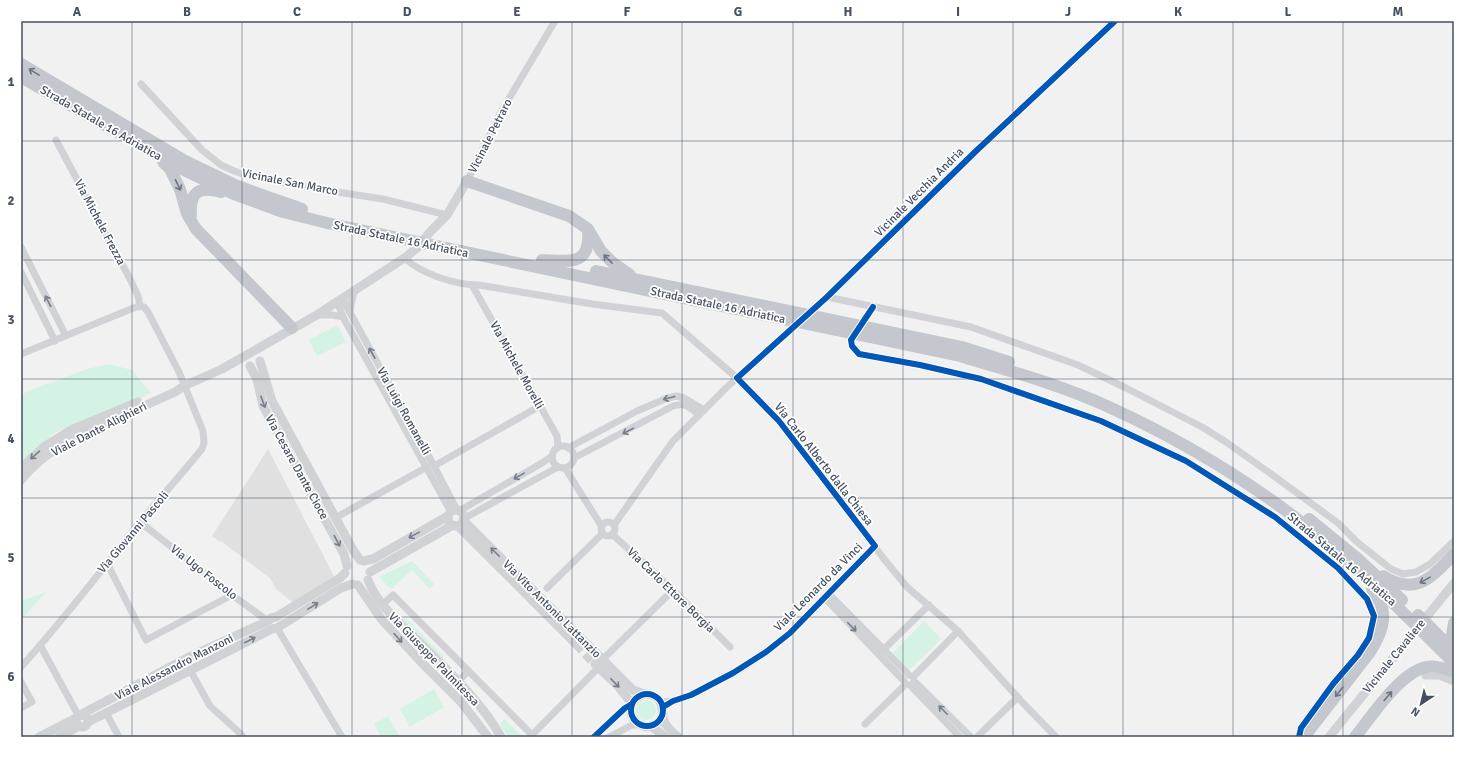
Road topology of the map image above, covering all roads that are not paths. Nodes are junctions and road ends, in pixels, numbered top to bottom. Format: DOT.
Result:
graph roads {
  1 [pos="555,21"];
  2 [pos="1115,21"];
  3 [pos="21,64"];
  4 [pos="21,77"];
  5 [pos="141,84"];
  6 [pos="101,118"];
  7 [pos="56,140"];
  8 [pos="156,155"];
  9 [pos="467,181"];
  10 [pos="234,194"];
  11 [pos="447,215"];
  12 [pos="191,220"];
  13 [pos="328,220"];
  14 [pos="588,229"];
  15 [pos="21,247"];
  16 [pos="481,252"];
  17 [pos="404,258"];
  18 [pos="542,260"];
  19 [pos="21,272"];
  20 [pos="638,279"];
  21 [pos="472,285"];
  22 [pos="355,289"];
  23 [pos="827,297"];
  24 [pos="708,298"];
  25 [pos="339,299"];
  26 [pos="140,306"];
  27 [pos="873,307"];
  28 [pos="350,313"];
  29 [pos="316,315"];
  30 [pos="343,317"];
  31 [pos="292,328"];
  32 [pos="879,334"];
  33 [pos="66,336"];
  34 [pos="55,341"];
  35 [pos="267,343"];
  36 [pos="21,354"];
  37 [pos="249,354"];
  38 [pos="260,360"];
  39 [pos="249,366"];
  40 [pos="222,369"];
  41 [pos="738,378"];
  42 [pos="184,386"];
  43 [pos="540,406"];
  44 [pos="701,413"];
  45 [pos="558,448"];
  46 [pos="568,448"];
  47 [pos="552,456"];
  48 [pos="574,458"];
  49 [pos="430,466"];
  50 [pos="21,468"];
  51 [pos="565,469"];
  52 [pos="21,480"];
  53 [pos="457,517"];
  54 [pos="335,518"];
  55 [pos="140,522"];
  56 [pos="614,525"];
  57 [pos="603,528"];
  58 [pos="612,534"];
  59 [pos="1454,541"];
  60 [pos="875,546"];
  61 [pos="1454,554"];
  62 [pos="1358,559"];
  63 [pos="362,561"];
  64 [pos="107,563"];
  65 [pos="346,569"];
  66 [pos="1362,575"];
  67 [pos="369,576"];
  68 [pos="1454,583"];
  69 [pos="355,584"];
  70 [pos="547,588"];
  71 [pos="673,590"];
  72 [pos="232,595"];
  73 [pos="827,596"];
  74 [pos="382,604"];
  75 [pos="929,605"];
  76 [pos="1454,623"];
  77 [pos="274,624"];
  78 [pos="958,631"];
  79 [pos="1454,642"];
  80 [pos="576,644"];
  81 [pos="40,645"];
  82 [pos="730,647"];
  83 [pos="884,649"];
  84 [pos="1454,651"];
  85 [pos="600,663"];
  86 [pos="1454,663"];
  87 [pos="21,667"];
  88 [pos="190,670"];
  89 [pos="468,671"];
  90 [pos="1454,672"];
  91 [pos="1425,676"];
  92 [pos="909,681"];
  93 [pos="21,682"];
  94 [pos="458,682"];
  95 [pos="1454,682"];
  96 [pos="644,694"];
  97 [pos="1018,697"];
  98 [pos="632,704"];
  99 [pos="21,708"];
  100 [pos="662,708"];
  101 [pos="106,713"];
  102 [pos="78,719"];
  103 [pos="865,724"];
  104 [pos="639,725"];
  105 [pos="651,726"];
  106 [pos="1332,734"];
  107 [pos="39,737"];
  108 [pos="59,737"];
  109 [pos="119,737"];
  110 [pos="243,737"];
  111 [pos="342,737"];
  112 [pos="488,737"];
  113 [pos="502,737"];
  114 [pos="594,737"];
  115 [pos="609,737"];
  116 [pos="665,737"];
  117 [pos="678,737"];
  118 [pos="960,737"];
  119 [pos="970,737"];
  120 [pos="976,737"];
  121 [pos="1056,737"];
  122 [pos="1299,737"];
  123 [pos="1306,737"];
  124 [pos="1355,737"];
  1 -- 9 [label="street, Vicinale Petraro"];
  2 -- 23 [label="street, Vicinale Vecchia Andria"];
  6 -- 3 [label="highway, Strada Statale 16 Adriatica, one-way"];
  4 -- 6 [label="highway, Strada Statale 16 Adriatica"];
  5 -- 11 [label="street, Vicinale San Marco"];
  6 -- 8 [label="highway, Strada Statale 16 Adriatica"];
  6 -- 13 [label="highway, Strada Statale 16 Adriatica"];
  7 -- 26 [label="street, Via Michele Frezza"];
  8 -- 10 [label="highway, Strada Statale 16 Adriatica"];
  8 -- 12 [label="highway, one-way"];
  9 -- 11 [label="street, Vicinale Petraro"];
  9 -- 14 [label="highway"];
  10 -- 12 [label="highway"];
  10 -- 13 [label="highway, Strada Statale 16 Adriatica"];
  11 -- 17 [label="street, Vicinale Petraro"];
  12 -- 31 [label="highway"];
  13 -- 16 [label="highway, Strada Statale 16 Adriatica"];
  14 -- 18 [label="highway"];
  20 -- 14 [label="highway, one-way"];
  33 -- 15 [label="street, one-way"];
  16 -- 18 [label="highway, Strada Statale 16 Adriatica"];
  16 -- 24 [label="highway, Strada Statale 16 Adriatica"];
  17 -- 21 [label="street, Via Carlo Alberto dalla Chiesa"];
  17 -- 22 [label="street, Vicinale Petraro"];
  18 -- 20 [label="highway, Strada Statale 16 Adriatica"];
  19 -- 34 [label="street"];
  20 -- 24 [label="highway, Strada Statale 16 Adriatica"];
  21 -- 41 [label="street, Via Carlo Alberto dalla Chiesa"];
  21 -- 43 [label="street, Via Michele Morelli"];
  22 -- 25 [label="street, Vicinale Petraro"];
  22 -- 28 [label="street"];
  23 -- 27 [label="street"];
  23 -- 41 [label="street, Vicinale Vecchia Andria"];
  24 -- 32 [label="highway, Strada Statale 16 Adriatica"];
  25 -- 28 [label="street, Via Luigi Romanelli"];
  25 -- 29 [label="street, Viale Dante Alighieri"];
  25 -- 30 [label="street, Via Luigi Romanelli"];
  26 -- 33 [label="street"];
  26 -- 42 [label="street, Via Giovanni Pascoli"];
  27 -- 59 [label="street"];
  27 -- 122 [label="street"];
  49 -- 28 [label="street, Via Luigi Romanelli, one-way"];
  29 -- 30 [label="street"];
  29 -- 31 [label="street, Viale Dante Alighieri"];
  30 -- 49 [label="street, Via Luigi Romanelli"];
  31 -- 35 [label="street, Viale Dante Alighieri"];
  32 -- 62 [label="highway, Strada Statale 16 Adriatica"];
  32 -- 66 [label="highway, Strada Statale 16 Adriatica"];
  33 -- 34 [label="street"];
  34 -- 36 [label="street"];
  35 -- 37 [label="street, Viale Dante Alighieri"];
  35 -- 38 [label="street"];
  37 -- 38 [label="street"];
  37 -- 39 [label="street"];
  37 -- 40 [label="street, Viale Dante Alighieri"];
  38 -- 39 [label="street"];
  38 -- 54 [label="street, Via Cesare Dante Cioce"];
  39 -- 40 [label="street, Viale Dante Alighieri"];
  39 -- 65 [label="street, Via Cesare Dante Cioce, one-way"];
  40 -- 42 [label="street, Viale Dante Alighieri"];
  41 -- 44 [label="street, Vicinale Vecchia Andria"];
  41 -- 60 [label="street, Via Carlo Alberto dalla Chiesa"];
  42 -- 50 [label="street, Viale Dante Alighieri, one-way"];
  42 -- 52 [label="street, Viale Dante Alighieri"];
  42 -- 55 [label="street, Via Giovanni Pascoli"];
  43 -- 45 [label="street, Via Michele Morelli"];
  43 -- 49 [label="street"];
  44 -- 46 [label="street, one-way"];
  44 -- 48 [label="street, one-way"];
  44 -- 56 [label="street, Vicinale Vecchia Andria"];
  45 -- 46 [label="street"];
  45 -- 47 [label="street"];
  46 -- 48 [label="street"];
  47 -- 51 [label="street"];
  47 -- 53 [label="street, one-way"];
  48 -- 51 [label="street"];
  49 -- 53 [label="street, Via Luigi Romanelli"];
  49 -- 54 [label="street"];
  51 -- 53 [label="street"];
  51 -- 57 [label="street"];
  53 -- 63 [label="street, one-way"];
  53 -- 67 [label="street"];
  53 -- 80 [label="street, Via Vito Antonio Lattanzio"];
  85 -- 53 [label="street, Via Vito Antonio Lattanzio, one-way"];
  54 -- 63 [label="street, Via Cesare Dante Cioce"];
  55 -- 64 [label="street, Via Giovanni Pascoli"];
  55 -- 72 [label="street, Via Ugo Foscolo"];
  56 -- 57 [label="street"];
  56 -- 58 [label="street"];
  57 -- 58 [label="street"];
  57 -- 70 [label="street"];
  58 -- 71 [label="street, Via Carlo Ettore Borgia"];
  60 -- 73 [label="street, Viale Leonardo da Vinci"];
  60 -- 75 [label="street, Via Carlo Alberto dalla Chiesa"];
  61 -- 62 [label="highway, one-way"];
  62 -- 84 [label="highway, Strada Statale 16 Adriatica"];
  63 -- 65 [label="street"];
  63 -- 67 [label="street"];
  64 -- 72 [label="street"];
  64 -- 81 [label="street, Via Giovanni Pascoli"];
  65 -- 69 [label="street"];
  65 -- 77 [label="street"];
  66 -- 86 [label="highway, Strada Statale 16 Adriatica"];
  66 -- 123 [label="highway, one-way"];
  67 -- 69 [label="street"];
  67 -- 74 [label="street, Via Giuseppe Palmitessa"];
  68 -- 106 [label="street, Vicinale Cavaliere"];
  77 -- 69 [label="street, one-way"];
  69 -- 112 [label="street, Via Giuseppe Palmitessa, one-way"];
  71 -- 82 [label="street, Via Carlo Ettore Borgia"];
  71 -- 85 [label="street"];
  72 -- 77 [label="street, Via Ugo Foscolo"];
  73 -- 83 [label="street"];
  73 -- 92 [label="street, one-way"];
  73 -- 100 [label="street, Viale Leonardo da Vinci"];
  74 -- 89 [label="street"];
  74 -- 94 [label="street, Via Giuseppe Palmitessa"];
  75 -- 78 [label="street, Via Carlo Alberto dalla Chiesa"];
  75 -- 83 [label="street"];
  76 -- 79 [label="highway"];
  88 -- 77 [label="street, Viale Alessandro Manzoni, one-way"];
  77 -- 102 [label="street, Viale Alessandro Manzoni"];
  77 -- 111 [label="street"];
  78 -- 92 [label="street"];
  78 -- 97 [label="street, Via Carlo Alberto dalla Chiesa"];
  81 -- 87 [label="street, Via Giovanni Pascoli"];
  81 -- 102 [label="street"];
  83 -- 92 [label="street"];
  85 -- 89 [label="street"];
  85 -- 96 [label="street, Via Vito Antonio Lattanzio"];
  85 -- 98 [label="street, Via Vito Antonio Lattanzio, one-way"];
  88 -- 101 [label="street, Viale Alessandro Manzoni"];
  88 -- 110 [label="street"];
  89 -- 94 [label="street"];
  124 -- 90 [label="highway, one-way"];
  91 -- 95 [label="street"];
  92 -- 103 [label="street"];
  92 -- 118 [label="street"];
  119 -- 92 [label="street, one-way"];
  93 -- 99 [label="street"];
  94 -- 113 [label="street, Via Giuseppe Palmitessa"];
  96 -- 98 [label="street"];
  96 -- 100 [label="street"];
  97 -- 120 [label="street"];
  97 -- 121 [label="street, Via Carlo Alberto dalla Chiesa"];
  98 -- 104 [label="street"];
  98 -- 114 [label="street"];
  100 -- 105 [label="street"];
  100 -- 117 [label="street"];
  101 -- 102 [label="street, Viale Alessandro Manzoni"];
  101 -- 109 [label="street"];
  102 -- 107 [label="street, Viale Alessandro Manzoni"];
  102 -- 108 [label="street, Viale Alessandro Manzoni"];
  104 -- 105 [label="street"];
  104 -- 115 [label="street"];
  105 -- 116 [label="street"];
}
